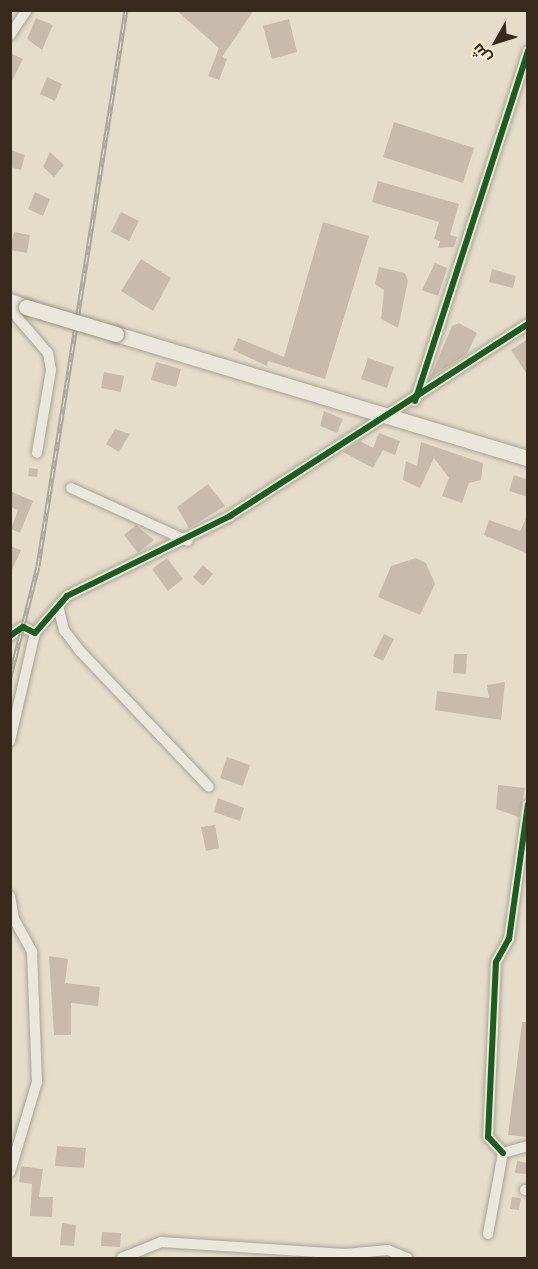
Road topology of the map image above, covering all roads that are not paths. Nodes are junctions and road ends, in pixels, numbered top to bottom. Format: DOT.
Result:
graph roads {
  1 [pos="27,10"];
  2 [pos="10,35"];
  3 [pos="527,56"];
  4 [pos="10,302"];
  5 [pos="18,308"];
  6 [pos="528,324"];
  7 [pos="415,401"];
  8 [pos="386,414"];
  9 [pos="37,453"];
  10 [pos="528,458"];
  11 [pos="71,488"];
  12 [pos="188,541"];
  13 [pos="58,606"];
  14 [pos="35,633"];
  15 [pos="10,636"];
  16 [pos="10,741"];
  17 [pos="209,787"];
  18 [pos="528,804"];
  19 [pos="10,896"];
  20 [pos="528,1146"];
  21 [pos="503,1153"];
  22 [pos="10,1172"];
  23 [pos="489,1234"];
  24 [pos="122,1258"];
  25 [pos="407,1258"];
  1 -- 2 [label="street"];
  3 -- 7 [label="street"];
  4 -- 5 [label="main road"];
  5 -- 8 [label="main road, bridge"];
  5 -- 9 [label="street"];
  6 -- 7 [label="street"];
  7 -- 8 [label="street"];
  8 -- 10 [label="main road"];
  8 -- 12 [label="street"];
  11 -- 12 [label="street"];
  12 -- 13 [label="street"];
  13 -- 14 [label="street"];
  13 -- 17 [label="street"];
  14 -- 15 [label="street"];
  14 -- 16 [label="street"];
  18 -- 21 [label="street"];
  19 -- 22 [label="street"];
  20 -- 21 [label="street"];
  21 -- 23 [label="street"];
  24 -- 25 [label="street"];
}
